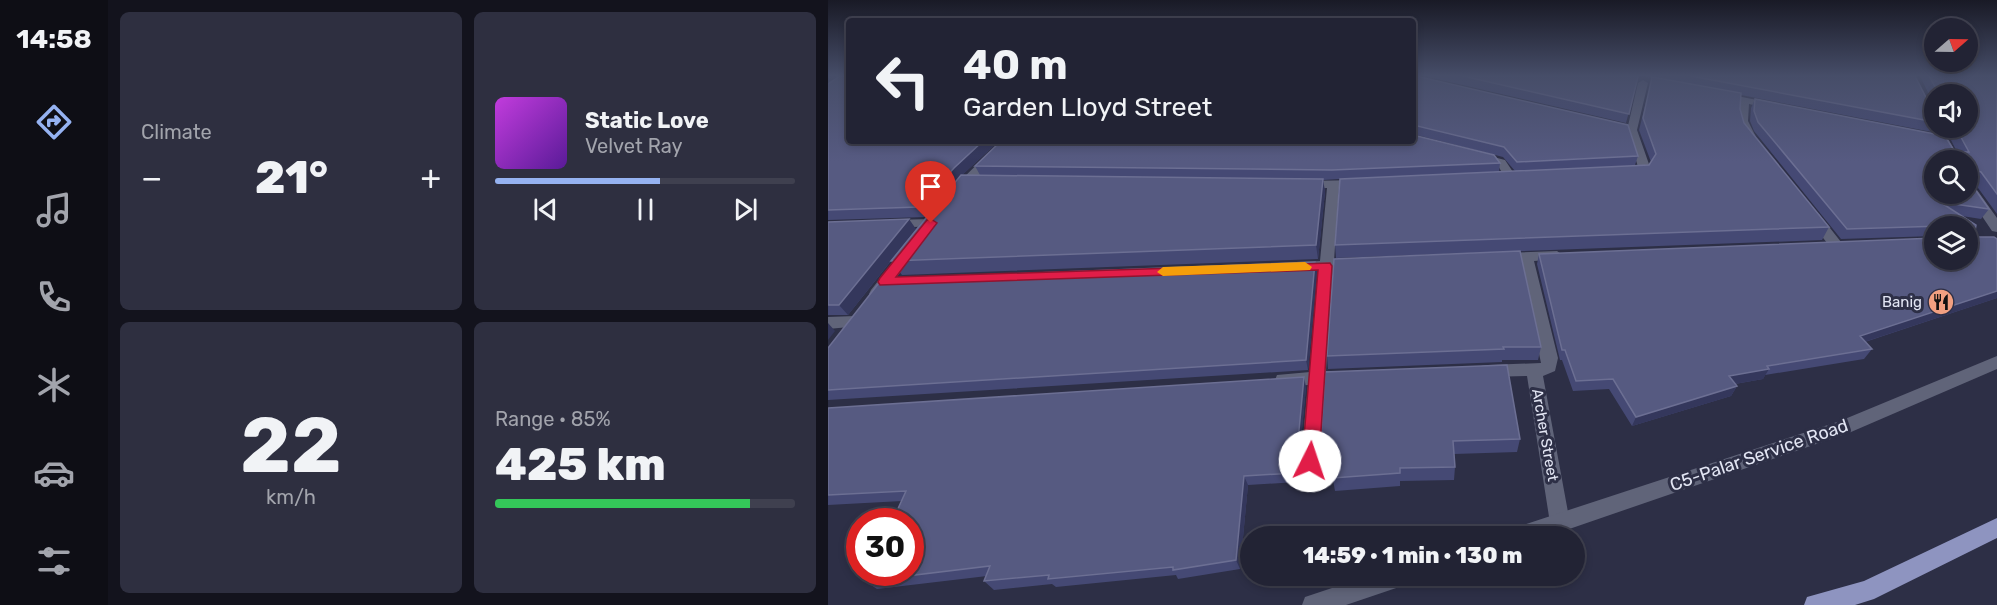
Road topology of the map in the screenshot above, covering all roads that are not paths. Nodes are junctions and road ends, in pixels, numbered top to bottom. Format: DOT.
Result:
graph roads {
  1 [pos="1636,104"];
  2 [pos="1744,104"];
  3 [pos="1765,104"];
  4 [pos="1779,107"];
  5 [pos="1004,144"];
  6 [pos="1756,145"];
  7 [pos="1466,153"];
  8 [pos="1620,174"];
  9 [pos="1510,178"];
  10 [pos="965,182"];
  11 [pos="989,182"];
  12 [pos="1368,184"];
  13 [pos="1297,185"];
  14 [pos="1333,186"];
  15 [pos="952,198"];
  16 [pos="1978,200"];
  17 [pos="1807,209"];
  18 [pos="874,224"];
  19 [pos="1997,228"];
  20 [pos="1816,246"];
  21 [pos="1573,255"];
  22 [pos="1526,257"];
  23 [pos="1491,259"];
  24 [pos="1373,264"];
  25 [pos="1325,266"];
  26 [pos="1278,268"];
  27 [pos="908,281"];
  28 [pos="885,282"];
  29 [pos="861,314"];
  30 [pos="828,323"];
  31 [pos="842,339"];
  32 [pos="1997,362"];
  33 [pos="1534,370"];
  34 [pos="1465,372"];
  35 [pos="1362,376"];
  36 [pos="1316,378"];
  37 [pos="1269,381"];
  38 [pos="1309,481"];
  39 [pos="1560,523"];
  40 [pos="1551,526"];
  41 [pos="1997,528"];
  42 [pos="1370,586"];
  43 [pos="1313,605"];
  44 [pos="1815,605"];
  1 -- 8 [label="street"];
  2 -- 6 [label="street"];
  3 -- 4 [label="street"];
  5 -- 10 [label="street"];
  7 -- 9 [label="street"];
  10 -- 11 [label="street"];
  10 -- 15 [label="street"];
  12 -- 14 [label="street"];
  13 -- 14 [label="street"];
  14 -- 25 [label="street"];
  16 -- 19 [label="street"];
  17 -- 20 [label="street"];
  18 -- 28 [label="street"];
  21 -- 22 [label="street"];
  22 -- 23 [label="street"];
  22 -- 33 [label="street"];
  24 -- 25 [label="street"];
  25 -- 26 [label="street"];
  25 -- 36 [label="street"];
  27 -- 28 [label="street"];
  28 -- 29 [label="street"];
  29 -- 30 [label="street"];
  29 -- 31 [label="street"];
  32 -- 39 [label="street, C5-Palar Service Road"];
  33 -- 34 [label="street, Archer Street"];
  33 -- 39 [label="street, Archer Street"];
  35 -- 36 [label="street"];
  36 -- 37 [label="street"];
  36 -- 38 [label="street"];
  39 -- 40 [label="street, C5-Palar Service Road"];
  41 -- 44 [label="main road"];
  42 -- 43 [label="street"];
}
